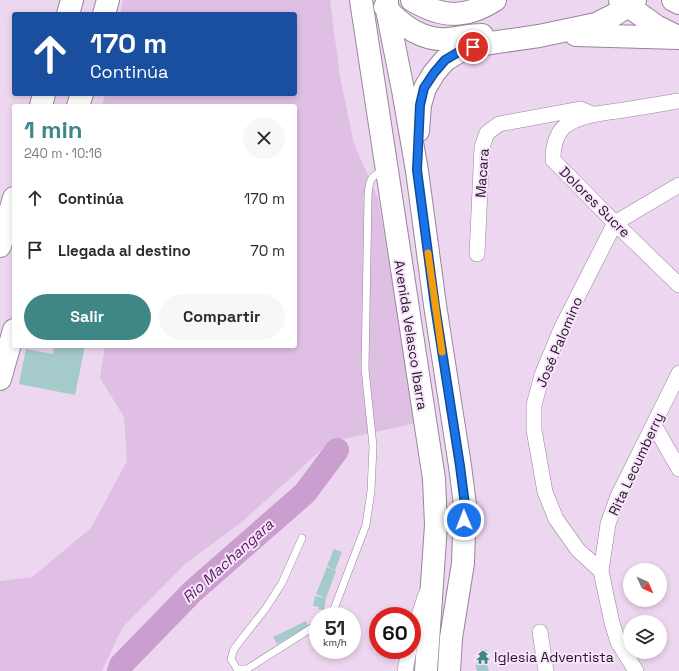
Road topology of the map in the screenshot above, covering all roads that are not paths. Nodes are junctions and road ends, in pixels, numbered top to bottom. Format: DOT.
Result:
graph roads {
  1 [pos="72,0"];
  2 [pos="108,0"];
  3 [pos="361,0"];
  4 [pos="412,0"];
  5 [pos="495,0"];
  6 [pos="673,0"];
  7 [pos="628,2"];
  8 [pos="384,3"];
  9 [pos="679,3"];
  10 [pos="69,12"];
  11 [pos="105,12"];
  12 [pos="549,34"];
  13 [pos="679,38"];
  14 [pos="679,101"];
  15 [pos="593,115"];
  16 [pos="386,169"];
  17 [pos="417,170"];
  18 [pos="679,185"];
  19 [pos="12,205"];
  20 [pos="615,223"];
  21 [pos="0,246"];
  22 [pos="477,254"];
  23 [pos="679,285"];
  24 [pos="12,337"];
  25 [pos="679,373"];
  26 [pos="0,379"];
  27 [pos="654,425"];
  28 [pos="679,469"];
  29 [pos="302,538"];
  30 [pos="601,571"];
  31 [pos="432,578"];
  32 [pos="335,607"];
  33 [pos="421,608"];
  34 [pos="309,630"];
  35 [pos="540,632"];
  36 [pos="407,659"];
  37 [pos="405,671"];
  38 [pos="426,671"];
  39 [pos="449,671"];
  40 [pos="546,671"];
  41 [pos="636,671"];
  1 -- 10 [label="main road"];
  2 -- 11 [label="main road"];
  3 -- 16 [label="main road, Avenida Velasco Ibarra"];
  4 -- 5 [label="main road"];
  6 -- 9 [label="main road"];
  7 -- 12 [label="main road"];
  7 -- 13 [label="main road"];
  8 -- 12 [label="main road"];
  8 -- 17 [label="main road, Avenida Velasco Ibarra"];
  12 -- 13 [label="main road"];
  12 -- 17 [label="main road"];
  14 -- 15 [label="street, Dolores Sucre"];
  15 -- 20 [label="street, Dolores Sucre"];
  15 -- 22 [label="street, Macara"];
  16 -- 31 [label="main road, Avenida Velasco Ibarra"];
  16 -- 32 [label="lane"];
  17 -- 39 [label="main road, Avenida Velasco Ibarra"];
  18 -- 20 [label="street"];
  19 -- 21 [label="main road"];
  20 -- 23 [label="street, Dolores Sucre"];
  20 -- 30 [label="street, José Palomino"];
  24 -- 26 [label="main road"];
  25 -- 27 [label="street, Rita Lecumberry"];
  27 -- 28 [label="street"];
  27 -- 30 [label="street, Rita Lecumberry"];
  29 -- 34 [label="lane"];
  30 -- 41 [label="street, Rita Lecumberry"];
  31 -- 33 [label="street"];
  31 -- 38 [label="main road, Avenida Velasco Ibarra"];
  35 -- 40 [label="street"];
  36 -- 37 [label="street"];
}
